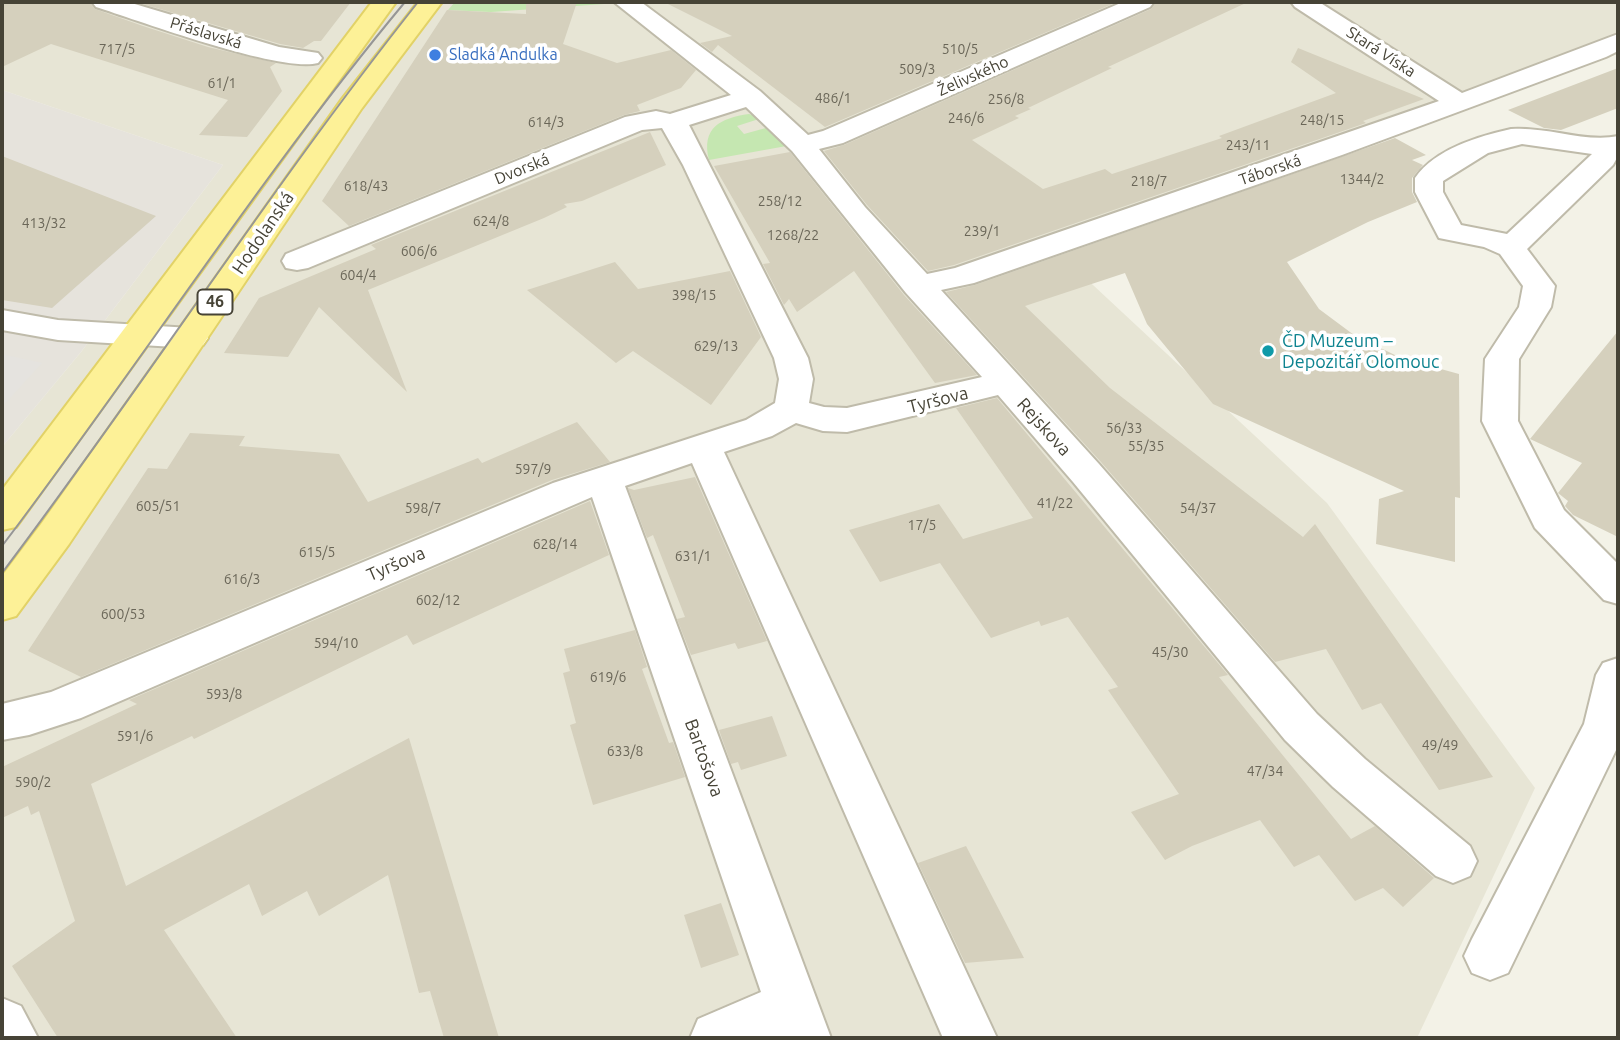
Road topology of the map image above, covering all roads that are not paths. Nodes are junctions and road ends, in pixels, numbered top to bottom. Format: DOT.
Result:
graph roads {
  1 [pos="104,2"];
  2 [pos="384,2"];
  3 [pos="430,2"];
  4 [pos="626,2"];
  5 [pos="1142,2"];
  6 [pos="1303,2"];
  7 [pos="1618,41"];
  8 [pos="309,58"];
  9 [pos="751,97"];
  10 [pos="1460,103"];
  11 [pos="671,122"];
  12 [pos="802,145"];
  13 [pos="1613,147"];
  14 [pos="1511,248"];
  15 [pos="297,261"];
  16 [pos="917,286"];
  17 [pos="2,320"];
  18 [pos="138,335"];
  19 [pos="191,338"];
  20 [pos="1004,383"];
  21 [pos="789,409"];
  22 [pos="703,447"];
  23 [pos="604,479"];
  24 [pos="2,517"];
  25 [pos="1618,589"];
  26 [pos="2,605"];
  27 [pos="1618,676"];
  28 [pos="2,722"];
  29 [pos="1453,861"];
  30 [pos="1490,957"];
  31 [pos="798,1021"];
  32 [pos="2,1024"];
  33 [pos="11,1038"];
  34 [pos="717,1038"];
  35 [pos="970,1038"];
  1 -- 8 [label="street, Přáslavská"];
  2 -- 18 [label="main road"];
  3 -- 19 [label="main road, Hodolanská / 46"];
  4 -- 9 [label="street, Rejskova"];
  5 -- 12 [label="street, Želivského"];
  6 -- 10 [label="street, Stará Víska"];
  7 -- 10 [label="street, Táborská"];
  9 -- 11 [label="street, Dvorská"];
  9 -- 12 [label="street, Rejskova"];
  10 -- 16 [label="street, Táborská"];
  11 -- 15 [label="street, Dvorská"];
  11 -- 21 [label="street"];
  12 -- 16 [label="street, Rejskova"];
  13 -- 14 [label="street"];
  13 -- 14 [label="street"];
  14 -- 25 [label="street"];
  16 -- 20 [label="street, Rejskova"];
  17 -- 18 [label="street"];
  18 -- 19 [label="street"];
  18 -- 24 [label="main road"];
  19 -- 26 [label="main road, Hodolanská / 46"];
  20 -- 21 [label="street, Tyršova"];
  20 -- 29 [label="street, Rejskova"];
  21 -- 22 [label="street, Tyršova"];
  22 -- 23 [label="street, Tyršova"];
  22 -- 35 [label="street"];
  23 -- 28 [label="street, Tyršova"];
  23 -- 31 [label="street, Bartošova"];
  27 -- 30 [label="street"];
  31 -- 34 [label="street"];
  32 -- 33 [label="street"];
}
